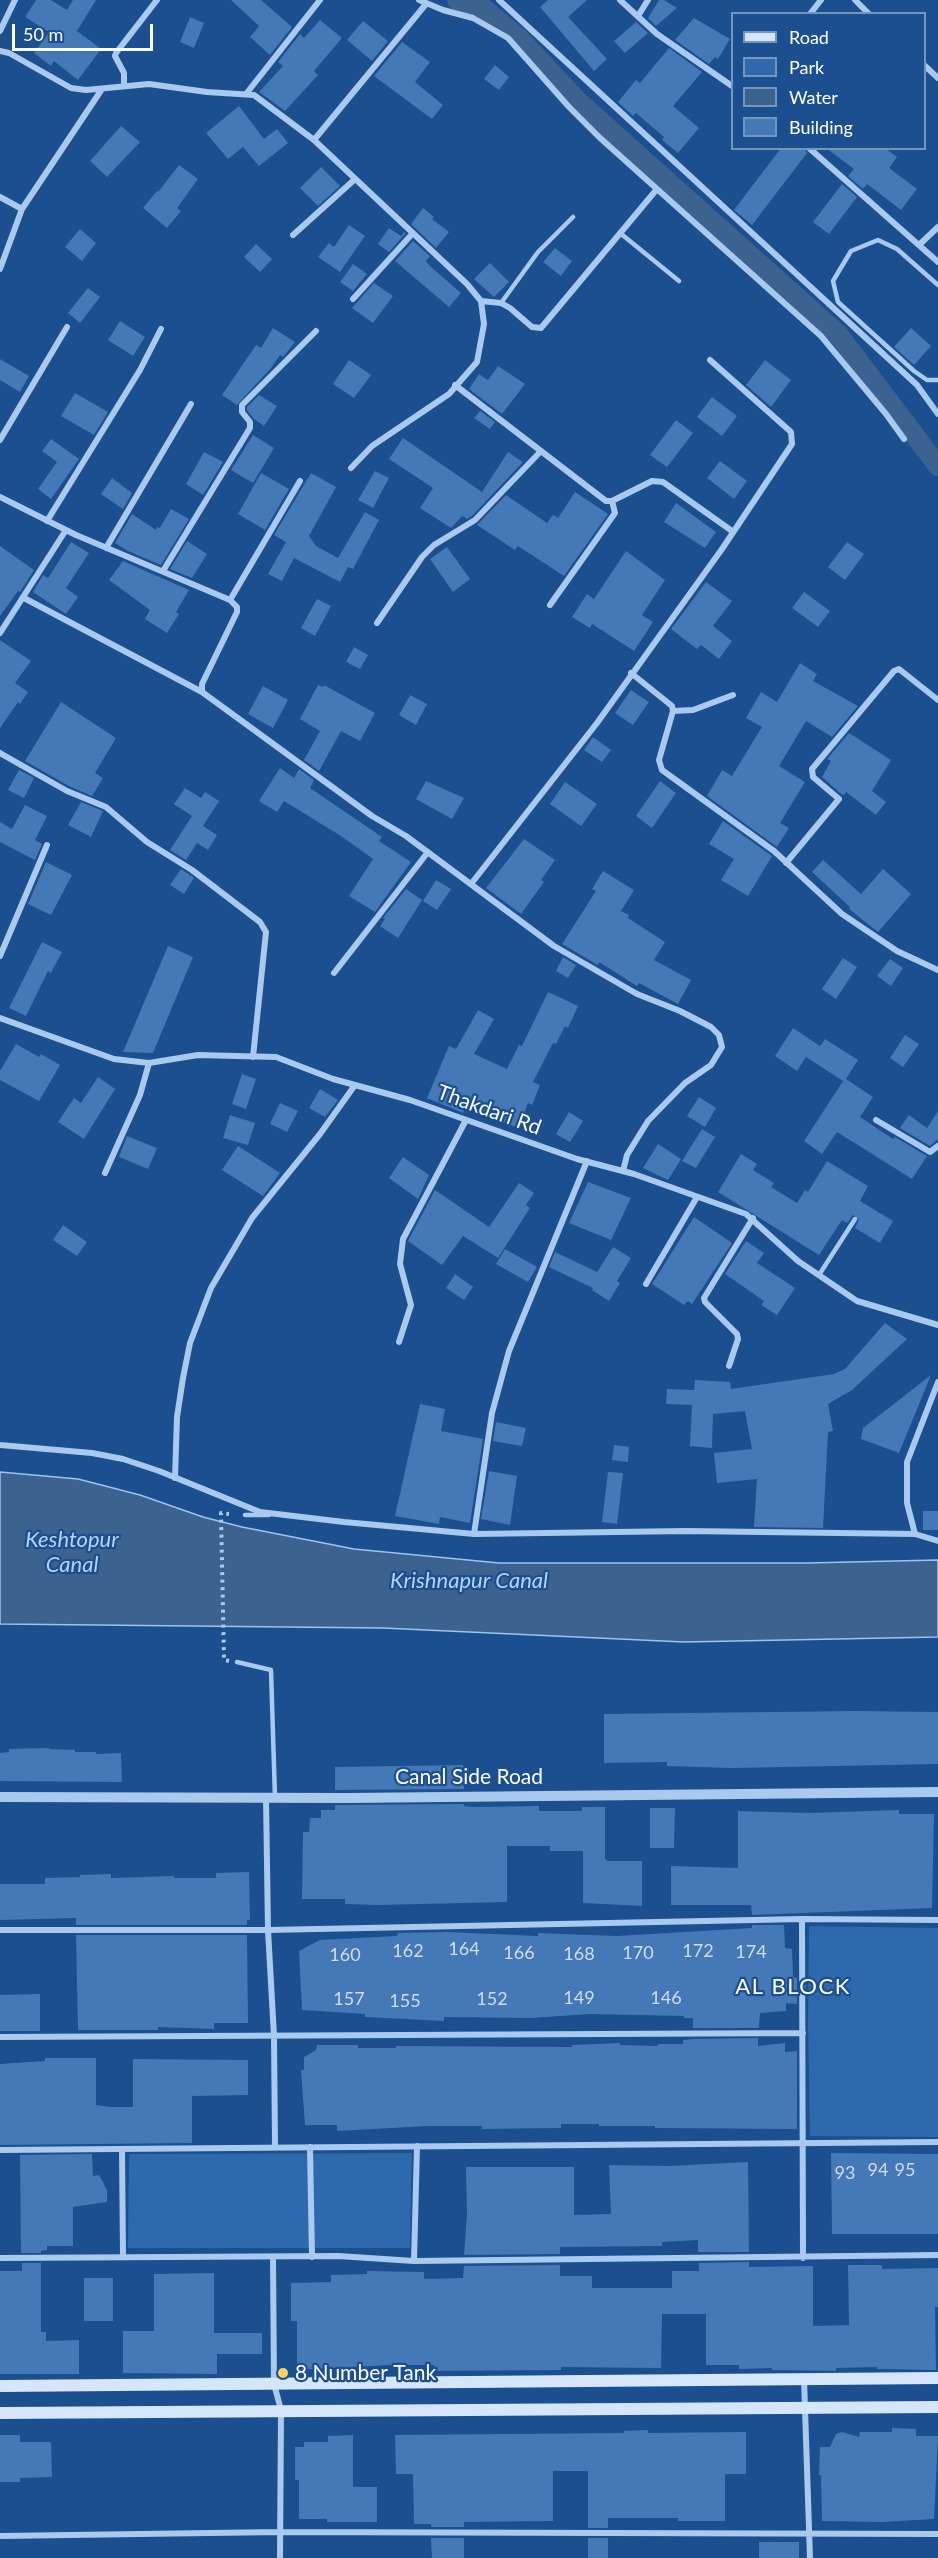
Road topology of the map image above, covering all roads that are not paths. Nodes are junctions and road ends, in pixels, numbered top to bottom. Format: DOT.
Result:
graph roads {
  1 [pos="15,0"];
  2 [pos="157,0"];
  3 [pos="320,0"];
  4 [pos="499,0"];
  5 [pos="620,0"];
  6 [pos="648,0"];
  7 [pos="822,0"];
  8 [pos="855,0"];
  9 [pos="422,2"];
  10 [pos="812,12"];
  11 [pos="867,12"];
  12 [pos="638,16"];
  13 [pos="0,31"];
  14 [pos="0,51"];
  15 [pos="926,67"];
  16 [pos="938,78"];
  17 [pos="731,85"];
  18 [pos="124,86"];
  19 [pos="102,89"];
  20 [pos="246,94"];
  21 [pos="314,140"];
  22 [pos="811,150"];
  23 [pos="354,180"];
  24 [pos="657,189"];
  25 [pos="0,197"];
  26 [pos="22,209"];
  27 [pos="573,216"];
  28 [pos="938,227"];
  29 [pos="413,233"];
  30 [pos="620,233"];
  31 [pos="293,235"];
  32 [pos="919,245"];
  33 [pos="938,262"];
  34 [pos="0,269"];
  35 [pos="679,281"];
  36 [pos="938,285"];
  37 [pos="353,298"];
  38 [pos="481,301"];
  39 [pos="501,303"];
  40 [pos="67,327"];
  41 [pos="161,329"];
  42 [pos="316,331"];
  43 [pos="710,360"];
  44 [pos="938,380"];
  45 [pos="455,385"];
  46 [pos="191,404"];
  47 [pos="938,414"];
  48 [pos="904,439"];
  49 [pos="0,440"];
  50 [pos="541,451"];
  51 [pos="351,468"];
  52 [pos="300,481"];
  53 [pos="0,497"];
  54 [pos="612,501"];
  55 [pos="47,521"];
  56 [pos="66,530"];
  57 [pos="732,531"];
  58 [pos="106,548"];
  59 [pos="163,571"];
  60 [pos="24,598"];
  61 [pos="230,600"];
  62 [pos="550,605"];
  63 [pos="377,623"];
  64 [pos="0,633"];
  65 [pos="631,674"];
  66 [pos="202,692"];
  67 [pos="733,695"];
  68 [pos="938,700"];
  69 [pos="673,711"];
  70 [pos="0,753"];
  71 [pos="47,846"];
  72 [pos="428,852"];
  73 [pos="786,863"];
  74 [pos="471,884"];
  75 [pos="0,956"];
  76 [pos="938,970"];
  77 [pos="333,973"];
  78 [pos="0,1018"];
  79 [pos="254,1057"];
  80 [pos="149,1063"];
  81 [pos="355,1085"];
  82 [pos="466,1120"];
  83 [pos="876,1120"];
  84 [pos="938,1146"];
  85 [pos="586,1161"];
  86 [pos="623,1171"];
  87 [pos="105,1173"];
  88 [pos="697,1197"];
  89 [pos="753,1218"];
  90 [pos="855,1219"];
  91 [pos="819,1275"];
  92 [pos="646,1284"];
  93 [pos="938,1325"];
  94 [pos="399,1342"];
  95 [pos="729,1365"];
  96 [pos="938,1382"];
  97 [pos="0,1445"];
  98 [pos="175,1478"];
  99 [pos="245,1515"];
  100 [pos="285,1516"];
  101 [pos="474,1534"];
  102 [pos="915,1534"];
  103 [pos="938,1541"];
  104 [pos="237,1662"];
  105 [pos="938,1792"];
  106 [pos="0,1797"];
  107 [pos="271,1798"];
  108 [pos="802,1919"];
  109 [pos="938,1920"];
  110 [pos="0,1930"];
  111 [pos="268,1930"];
  112 [pos="803,2033"];
  113 [pos="274,2036"];
  114 [pos="0,2037"];
  115 [pos="938,2142"];
  116 [pos="804,2143"];
  117 [pos="417,2146"];
  118 [pos="275,2147"];
  119 [pos="310,2147"];
  120 [pos="122,2149"];
  121 [pos="0,2150"];
  122 [pos="938,2255"];
  123 [pos="123,2257"];
  124 [pos="273,2257"];
  125 [pos="312,2257"];
  126 [pos="0,2258"];
  127 [pos="803,2258"];
  128 [pos="414,2261"];
  129 [pos="938,2378"];
  130 [pos="804,2379"];
  131 [pos="274,2384"];
  132 [pos="0,2386"];
  133 [pos="938,2407"];
  134 [pos="805,2408"];
  135 [pos="281,2410"];
  136 [pos="0,2413"];
  137 [pos="280,2532"];
  138 [pos="938,2534"];
  139 [pos="809,2535"];
  140 [pos="0,2536"];
  141 [pos="280,2558"];
  142 [pos="810,2558"];
  1 -- 13 [label="street"];
  2 -- 18 [label="street"];
  3 -- 20 [label="street"];
  4 -- 47 [label="street"];
  5 -- 12 [label="street"];
  6 -- 12 [label="street"];
  7 -- 10 [label="street"];
  8 -- 11 [label="street"];
  9 -- 21 [label="street"];
  9 -- 24 [label="street"];
  12 -- 17 [label="street"];
  14 -- 19 [label="street"];
  15 -- 16 [label="street"];
  18 -- 19 [label="street"];
  18 -- 20 [label="street"];
  19 -- 26 [label="street"];
  20 -- 21 [label="street"];
  21 -- 23 [label="street"];
  22 -- 32 [label="street"];
  23 -- 29 [label="street"];
  23 -- 31 [label="street"];
  24 -- 30 [label="street"];
  24 -- 48 [label="street"];
  25 -- 26 [label="street"];
  26 -- 34 [label="street"];
  27 -- 39 [label="lane"];
  28 -- 32 [label="street"];
  29 -- 37 [label="street"];
  29 -- 38 [label="street"];
  30 -- 35 [label="lane"];
  30 -- 39 [label="street"];
  32 -- 33 [label="street"];
  36 -- 44 [label="lane"];
  38 -- 39 [label="street"];
  38 -- 45 [label="street"];
  40 -- 49 [label="street"];
  41 -- 55 [label="street"];
  42 -- 59 [label="street"];
  43 -- 57 [label="street"];
  45 -- 50 [label="street"];
  45 -- 51 [label="street"];
  46 -- 58 [label="street"];
  50 -- 54 [label="street"];
  50 -- 63 [label="street"];
  52 -- 61 [label="street"];
  53 -- 55 [label="street"];
  54 -- 57 [label="street"];
  54 -- 62 [label="street"];
  55 -- 56 [label="street"];
  56 -- 58 [label="street"];
  56 -- 60 [label="street"];
  57 -- 65 [label="street"];
  58 -- 59 [label="street"];
  59 -- 61 [label="street"];
  60 -- 64 [label="street"];
  60 -- 66 [label="street"];
  61 -- 66 [label="street"];
  65 -- 69 [label="street"];
  65 -- 74 [label="street"];
  66 -- 72 [label="street"];
  67 -- 69 [label="street"];
  68 -- 73 [label="street"];
  69 -- 73 [label="street"];
  70 -- 79 [label="street"];
  71 -- 75 [label="street"];
  72 -- 74 [label="street"];
  72 -- 77 [label="street"];
  73 -- 76 [label="street"];
  74 -- 86 [label="street"];
  78 -- 80 [label="street, Thakdari Rd"];
  79 -- 80 [label="street, Thakdari Rd"];
  79 -- 81 [label="street, Thakdari Rd"];
  80 -- 87 [label="street"];
  81 -- 82 [label="street, Thakdari Rd"];
  81 -- 98 [label="street"];
  82 -- 85 [label="street, Thakdari Rd"];
  82 -- 94 [label="street"];
  83 -- 84 [label="street"];
  85 -- 86 [label="street, Thakdari Rd"];
  85 -- 101 [label="street"];
  86 -- 88 [label="street, Thakdari Rd"];
  88 -- 89 [label="street, Thakdari Rd"];
  88 -- 92 [label="street"];
  89 -- 91 [label="street, Thakdari Rd"];
  89 -- 95 [label="street"];
  90 -- 91 [label="lane"];
  91 -- 93 [label="street, Thakdari Rd"];
  96 -- 102 [label="street"];
  97 -- 98 [label="street"];
  98 -- 100 [label="street"];
  99 -- 100 [label="lane"];
  100 -- 101 [label="street"];
  101 -- 102 [label="street"];
  102 -- 103 [label="street"];
  104 -- 107 [label="lane"];
  105 -- 107 [label="street, Canal Side Road"];
  106 -- 107 [label="street, Canal Side Road"];
  107 -- 111 [label="street"];
  108 -- 109 [label="street"];
  108 -- 111 [label="street"];
  108 -- 112 [label="street"];
  110 -- 111 [label="street"];
  111 -- 113 [label="street"];
  112 -- 113 [label="street"];
  112 -- 116 [label="street"];
  113 -- 114 [label="street"];
  113 -- 118 [label="street"];
  115 -- 116 [label="street"];
  116 -- 117 [label="street"];
  116 -- 127 [label="street"];
  117 -- 119 [label="street"];
  117 -- 128 [label="street"];
  118 -- 119 [label="street"];
  118 -- 120 [label="street"];
  119 -- 125 [label="street"];
  120 -- 121 [label="street"];
  120 -- 123 [label="street"];
  122 -- 127 [label="street"];
  123 -- 124 [label="street"];
  123 -- 126 [label="street"];
  124 -- 125 [label="street"];
  124 -- 131 [label="street"];
  125 -- 128 [label="street"];
  127 -- 128 [label="street"];
  129 -- 130 [label="main road"];
  130 -- 131 [label="main road"];
  130 -- 134 [label="street"];
  131 -- 132 [label="main road"];
  131 -- 135 [label="street"];
  133 -- 134 [label="main road"];
  134 -- 135 [label="main road"];
  134 -- 139 [label="street"];
  135 -- 136 [label="main road"];
  135 -- 137 [label="street"];
  137 -- 139 [label="street"];
  137 -- 140 [label="street"];
  137 -- 141 [label="street"];
  138 -- 139 [label="street"];
  139 -- 142 [label="street"];
}
